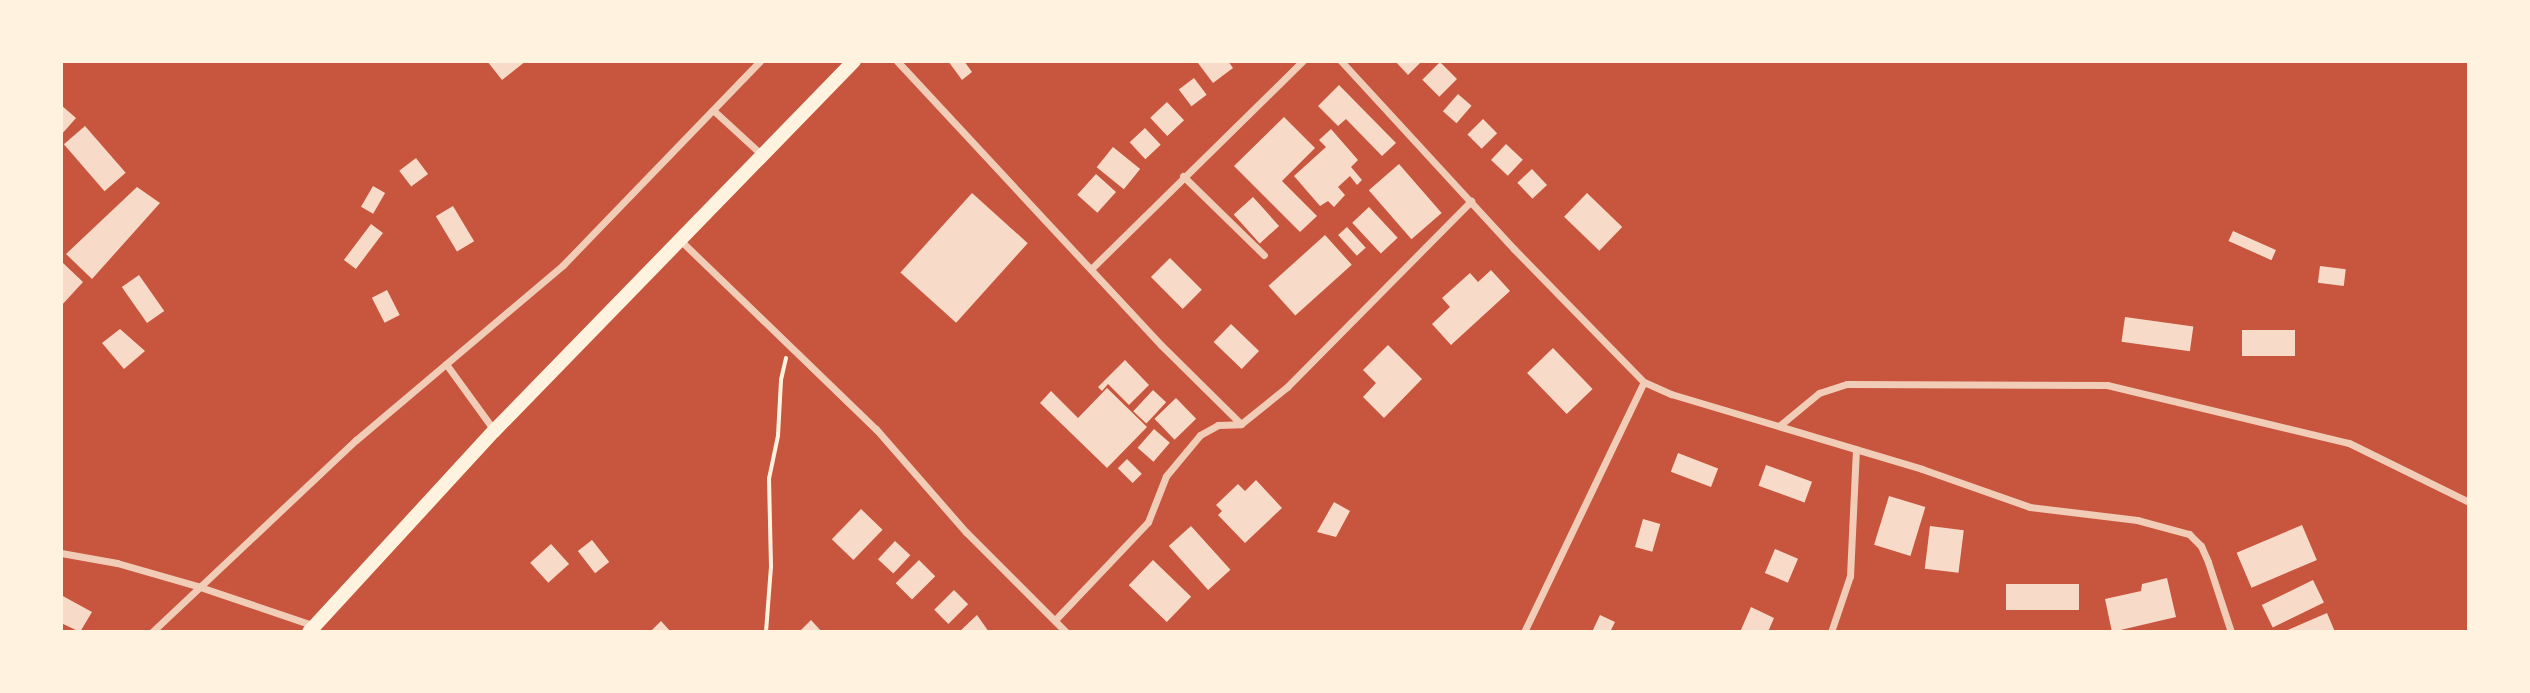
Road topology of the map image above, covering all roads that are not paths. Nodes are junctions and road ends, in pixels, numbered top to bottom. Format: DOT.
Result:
graph roads {
  1 [pos="760,61"];
  2 [pos="854,61"];
  3 [pos="897,61"];
  4 [pos="1303,61"];
  5 [pos="1341,61"];
  6 [pos="713,110"];
  7 [pos="763,156"];
  8 [pos="1184,176"];
  9 [pos="1471,201"];
  10 [pos="681,241"];
  11 [pos="1264,255"];
  12 [pos="1091,269"];
  13 [pos="446,363"];
  14 [pos="1644,382"];
  15 [pos="1241,424"];
  16 [pos="1779,426"];
  17 [pos="494,431"];
  18 [pos="1856,449"];
  19 [pos="2469,502"];
  20 [pos="61,553"];
  21 [pos="197,586"];
  22 [pos="1055,621"];
  23 [pos="312,629"];
  24 [pos="152,632"];
  25 [pos="1066,632"];
  26 [pos="1524,632"];
  27 [pos="1831,632"];
  28 [pos="2231,632"];
  1 -- 6 [label="street"];
  2 -- 7 [label="highway"];
  3 -- 12 [label="street"];
  4 -- 8 [label="street"];
  5 -- 9 [label="street"];
  6 -- 7 [label="street"];
  6 -- 13 [label="street"];
  7 -- 10 [label="highway"];
  8 -- 11 [label="street"];
  8 -- 12 [label="street"];
  9 -- 14 [label="street"];
  9 -- 15 [label="street"];
  10 -- 17 [label="highway"];
  10 -- 22 [label="street"];
  12 -- 15 [label="street"];
  13 -- 17 [label="street"];
  13 -- 21 [label="street"];
  14 -- 16 [label="street"];
  14 -- 26 [label="street"];
  15 -- 22 [label="street"];
  16 -- 18 [label="street"];
  16 -- 19 [label="street"];
  17 -- 23 [label="highway"];
  18 -- 27 [label="street"];
  18 -- 28 [label="street"];
  20 -- 21 [label="street"];
  21 -- 23 [label="street"];
  21 -- 24 [label="street"];
  22 -- 25 [label="street"];
}
